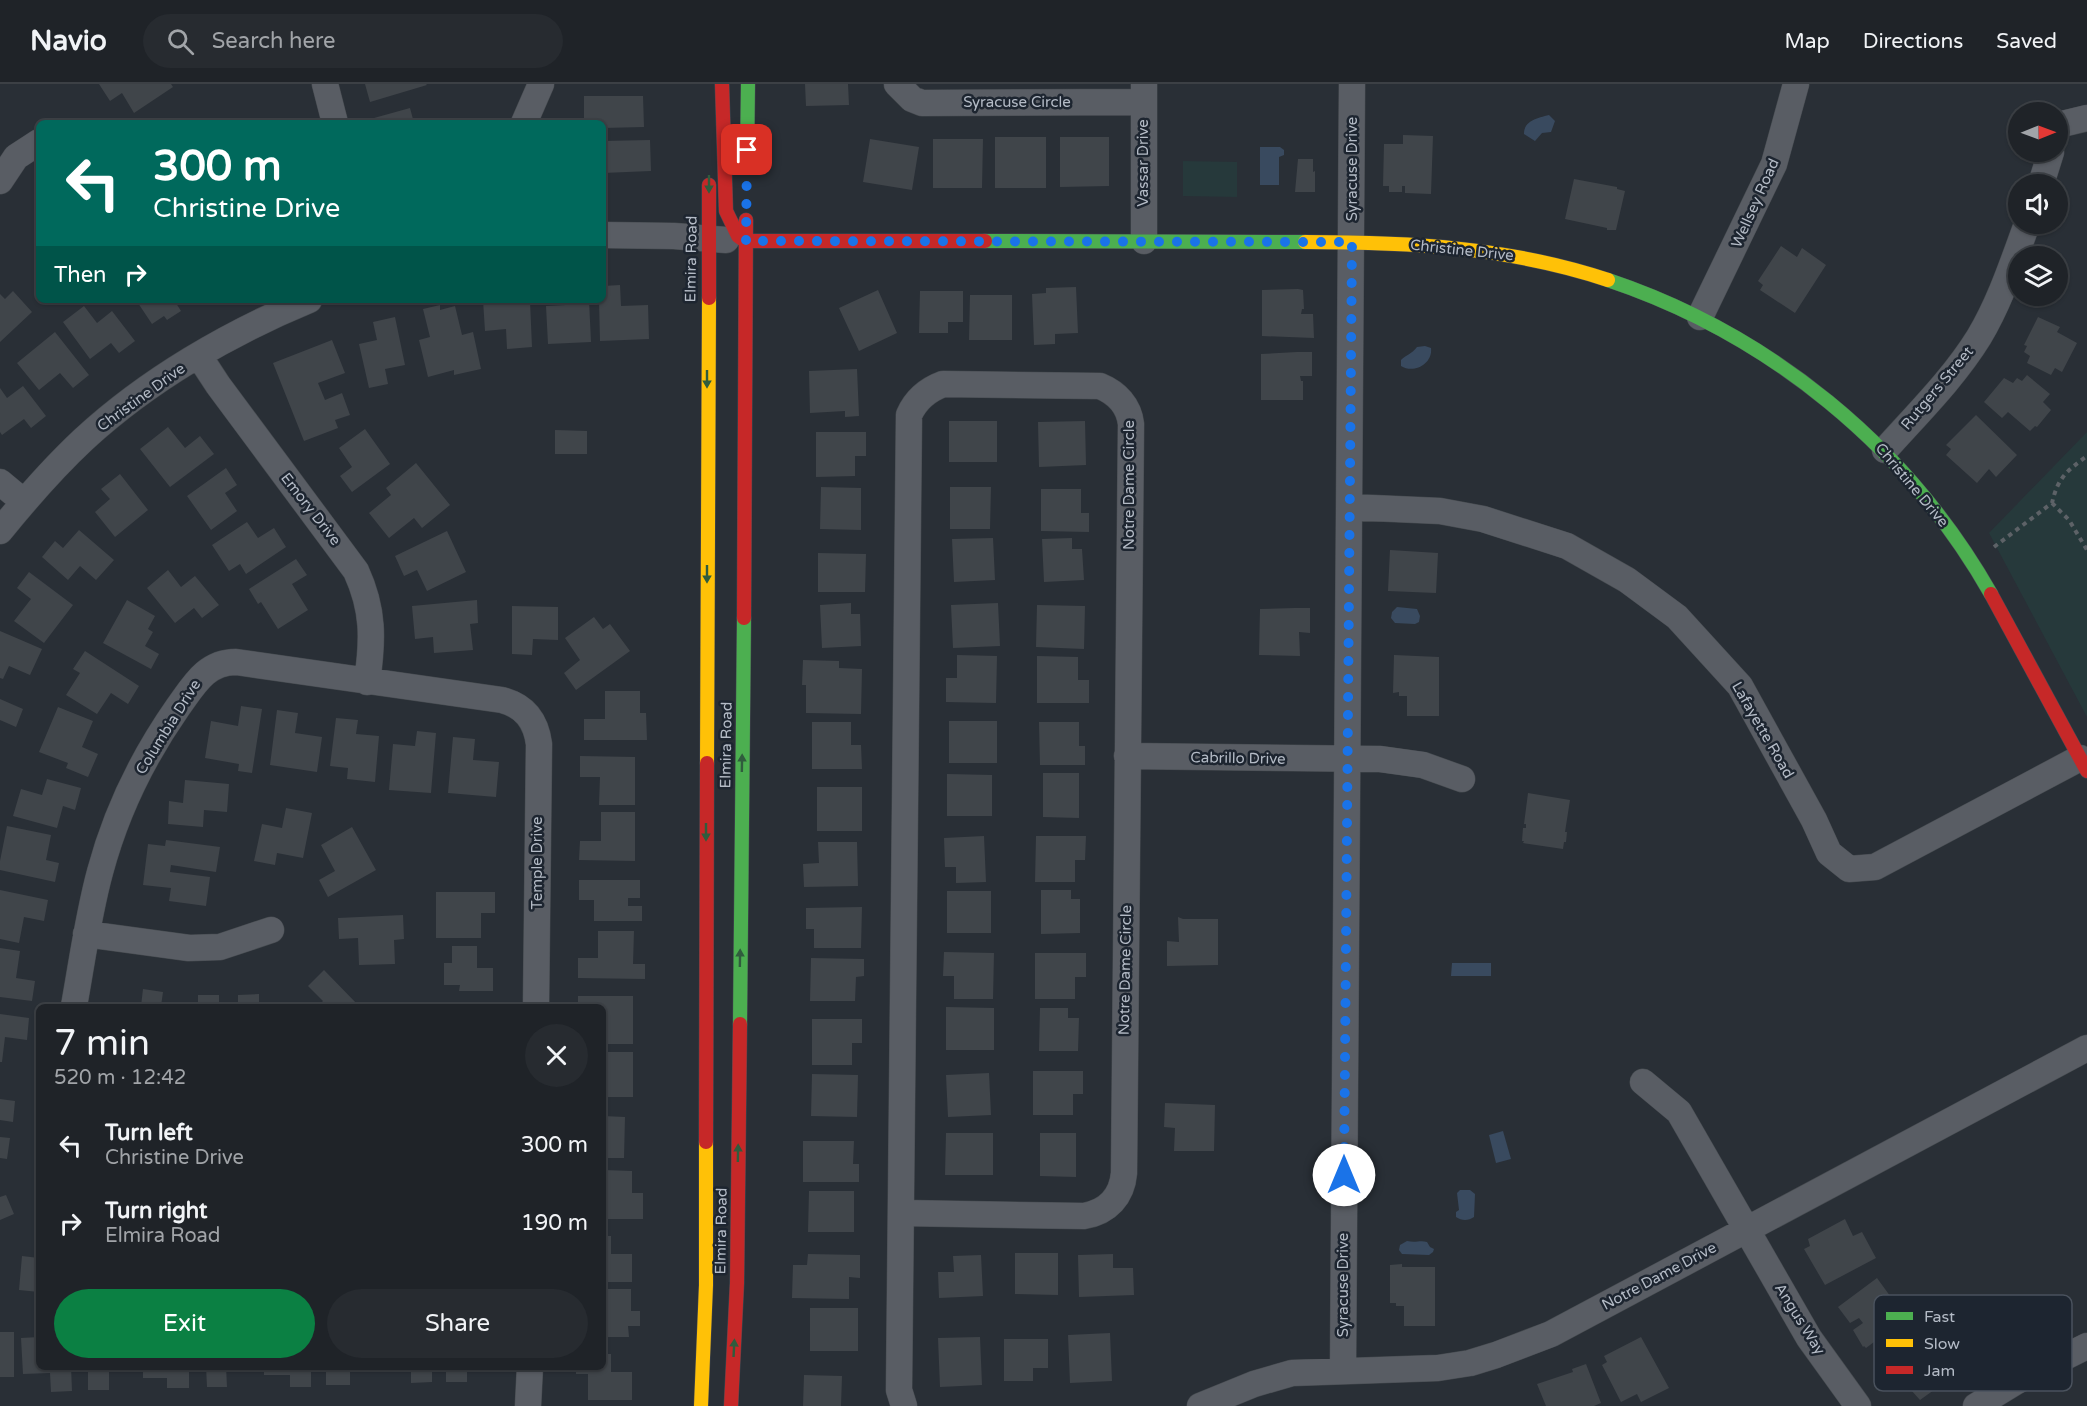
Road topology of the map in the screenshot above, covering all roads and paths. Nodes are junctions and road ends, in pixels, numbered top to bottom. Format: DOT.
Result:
graph roads {
  1 [pos="325,84"];
  2 [pos="541,84"];
  3 [pos="709,84"];
  4 [pos="722,84"];
  5 [pos="748,84"];
  6 [pos="897,84"];
  7 [pos="1352,84"];
  8 [pos="1796,84"];
  9 [pos="1144,93"];
  10 [pos="709,106"];
  11 [pos="2087,118"];
  12 [pos="335,120"];
  13 [pos="525,120"];
  14 [pos="2068,123"];
  15 [pos="36,144"];
  16 [pos="747,172"];
  17 [pos="709,174"];
  18 [pos="0,181"];
  19 [pos="746,206"];
  20 [pos="2023,234"];
  21 [pos="606,235"];
  22 [pos="1144,241"];
  23 [pos="1352,242"];
  24 [pos="726,243"];
  25 [pos="302,303"];
  26 [pos="1700,317"];
  27 [pos="199,356"];
  28 [pos="731,407"];
  29 [pos="1885,450"];
  30 [pos="2087,456"];
  31 [pos="745,472"];
  32 [pos="0,482"];
  33 [pos="24,502"];
  34 [pos="2052,503"];
  35 [pos="1350,507"];
  36 [pos="0,531"];
  37 [pos="1994,548"];
  38 [pos="2087,550"];
  39 [pos="367,681"];
  40 [pos="533,720"];
  41 [pos="1127,756"];
  42 [pos="1348,759"];
  43 [pos="2083,765"];
  44 [pos="1462,779"];
  45 [pos="271,930"];
  46 [pos="86,934"];
  47 [pos="74,1004"];
  48 [pos="536,1004"];
  49 [pos="2087,1048"];
  50 [pos="1643,1082"];
  51 [pos="902,1212"];
  52 [pos="1746,1229"];
  53 [pos="2087,1346"];
  54 [pos="2072,1354"];
  55 [pos="530,1370"];
  56 [pos="1343,1370"];
  57 [pos="2001,1391"];
  58 [pos="902,1398"];
  59 [pos="528,1406"];
  60 [pos="701,1406"];
  61 [pos="731,1406"];
  62 [pos="1200,1406"];
  63 [pos="1858,1406"];
  64 [pos="1976,1406"];
  1 -- 12 [label="street"];
  2 -- 13 [label="street"];
  3 -- 10 [label="main road"];
  4 -- 24 [label="main road"];
  5 -- 16 [label="main road"];
  6 -- 9 [label="street, Syracuse Circle"];
  7 -- 23 [label="street, Syracuse Drive"];
  8 -- 26 [label="street, Wellsey Road"];
  9 -- 22 [label="street, Vassar Drive"];
  11 -- 14 [label="street"];
  15 -- 18 [label="street"];
  17 -- 24 [label="main road, Elmira Road, one-way"];
  19 -- 24 [label="main road, Elmira Road"];
  20 -- 29 [label="street, Rutgers Street"];
  21 -- 24 [label="street, Christine Drive"];
  22 -- 23 [label="main road, Christine Drive"];
  22 -- 24 [label="main road, Christine Drive"];
  23 -- 26 [label="main road, Christine Drive"];
  23 -- 35 [label="street, Syracuse Drive"];
  24 -- 31 [label="main road, Elmira Road"];
  24 -- 60 [label="main road, Elmira Road, one-way"];
  25 -- 27 [label="street, Christine Drive"];
  26 -- 29 [label="main road, Christine Drive"];
  27 -- 33 [label="street, Christine Drive"];
  27 -- 39 [label="street, Emory Drive"];
  28 -- 31 [label="main road"];
  29 -- 43 [label="main road, Christine Drive"];
  30 -- 34 [label="path"];
  61 -- 31 [label="main road, Elmira Road, one-way"];
  32 -- 33 [label="street"];
  33 -- 36 [label="street, Christine Drive"];
  34 -- 37 [label="path"];
  34 -- 38 [label="path"];
  35 -- 42 [label="street, Syracuse Drive"];
  35 -- 43 [label="street, Lafayette Road"];
  39 -- 40 [label="street, Columbia Drive"];
  39 -- 46 [label="street, Columbia Drive"];
  40 -- 48 [label="street, Temple Drive"];
  41 -- 42 [label="street, Cabrillo Drive"];
  41 -- 51 [label="street, Notre Dame Circle"];
  41 -- 51 [label="street, Notre Dame Circle"];
  42 -- 44 [label="street, Cabrillo Drive"];
  42 -- 56 [label="street, Syracuse Drive"];
  45 -- 46 [label="street"];
  46 -- 47 [label="street, Columbia Drive"];
  49 -- 52 [label="street, Notre Dame Drive"];
  50 -- 52 [label="street, Angus Way"];
  51 -- 58 [label="street, Notre Dame Circle"];
  52 -- 56 [label="street, Notre Dame Drive"];
  52 -- 63 [label="street, Angus Way"];
  53 -- 54 [label="street"];
  55 -- 59 [label="street"];
  56 -- 62 [label="street, Notre Dame Drive"];
  57 -- 64 [label="street"];
}
